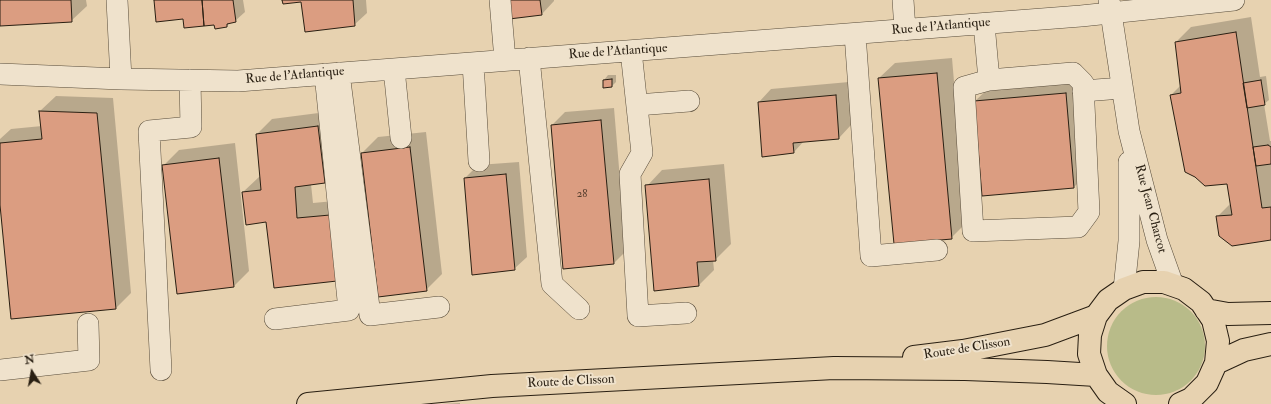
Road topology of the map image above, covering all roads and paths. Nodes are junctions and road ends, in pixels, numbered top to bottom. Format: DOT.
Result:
graph roads {
  1 [pos="117,0"];
  2 [pos="500,0"];
  3 [pos="903,0"];
  4 [pos="1234,0"];
  5 [pos="1110,7"];
  6 [pos="984,24"];
  7 [pos="905,30"];
  8 [pos="855,34"];
  9 [pos="631,51"];
  10 [pos="529,58"];
  11 [pos="504,60"];
  12 [pos="473,63"];
  13 [pos="394,69"];
  14 [pos="332,73"];
  15 [pos="0,74"];
  16 [pos="121,79"];
  17 [pos="190,80"];
  18 [pos="989,80"];
  19 [pos="1122,88"];
  20 [pos="1083,91"];
  21 [pos="689,101"];
  22 [pos="637,105"];
  23 [pos="1129,131"];
  24 [pos="401,138"];
  25 [pos="480,161"];
  26 [pos="937,250"];
  27 [pos="1173,285"];
  28 [pos="1124,289"];
  29 [pos="439,307"];
  30 [pos="579,309"];
  31 [pos="1206,310"];
  32 [pos="1271,312"];
  33 [pos="686,313"];
  34 [pos="1096,316"];
  35 [pos="275,319"];
  36 [pos="88,324"];
  37 [pos="1271,344"];
  38 [pos="1216,363"];
  39 [pos="834,368"];
  40 [pos="0,370"];
  41 [pos="161,370"];
  42 [pos="1096,375"];
  43 [pos="308,404"];
  44 [pos="1125,404"];
  45 [pos="1180,404"];
  1 -- 16 [label="street"];
  2 -- 11 [label="street"];
  3 -- 7 [label="street"];
  4 -- 5 [label="street, Rue de l'Atlantique"];
  5 -- 6 [label="street, Rue de l'Atlantique"];
  5 -- 19 [label="street, Rue Jean Charcot"];
  6 -- 7 [label="street, Rue de l'Atlantique"];
  6 -- 18 [label="street"];
  7 -- 8 [label="street, Rue de l'Atlantique"];
  8 -- 9 [label="street, Rue de l'Atlantique"];
  8 -- 26 [label="street"];
  9 -- 10 [label="street, Rue de l'Atlantique"];
  9 -- 22 [label="street"];
  10 -- 11 [label="street, Rue de l'Atlantique"];
  10 -- 30 [label="street"];
  11 -- 12 [label="street, Rue de l'Atlantique"];
  12 -- 13 [label="street, Rue de l'Atlantique"];
  12 -- 25 [label="street"];
  13 -- 14 [label="street, Rue de l'Atlantique"];
  13 -- 24 [label="street"];
  14 -- 17 [label="street, Rue de l'Atlantique"];
  14 -- 29 [label="street"];
  14 -- 35 [label="street"];
  15 -- 16 [label="street, Rue de l'Atlantique"];
  16 -- 17 [label="street, Rue de l'Atlantique"];
  17 -- 41 [label="street"];
  18 -- 20 [label="street"];
  18 -- 20 [label="street"];
  19 -- 20 [label="street"];
  19 -- 23 [label="street, Rue Jean Charcot"];
  21 -- 22 [label="street"];
  22 -- 33 [label="street"];
  23 -- 27 [label="street, Rue Jean Charcot"];
  23 -- 28 [label="street, Rue Jean Charcot"];
  27 -- 28 [label="main road"];
  27 -- 31 [label="main road"];
  28 -- 34 [label="main road"];
  31 -- 32 [label="main road"];
  31 -- 38 [label="main road"];
  34 -- 39 [label="main road, Route de Clisson"];
  34 -- 42 [label="main road"];
  36 -- 40 [label="street"];
  37 -- 38 [label="main road"];
  38 -- 45 [label="main road"];
  39 -- 42 [label="main road, Route de Clisson"];
  39 -- 43 [label="main road, Route de Clisson"];
  42 -- 44 [label="main road"];
}
